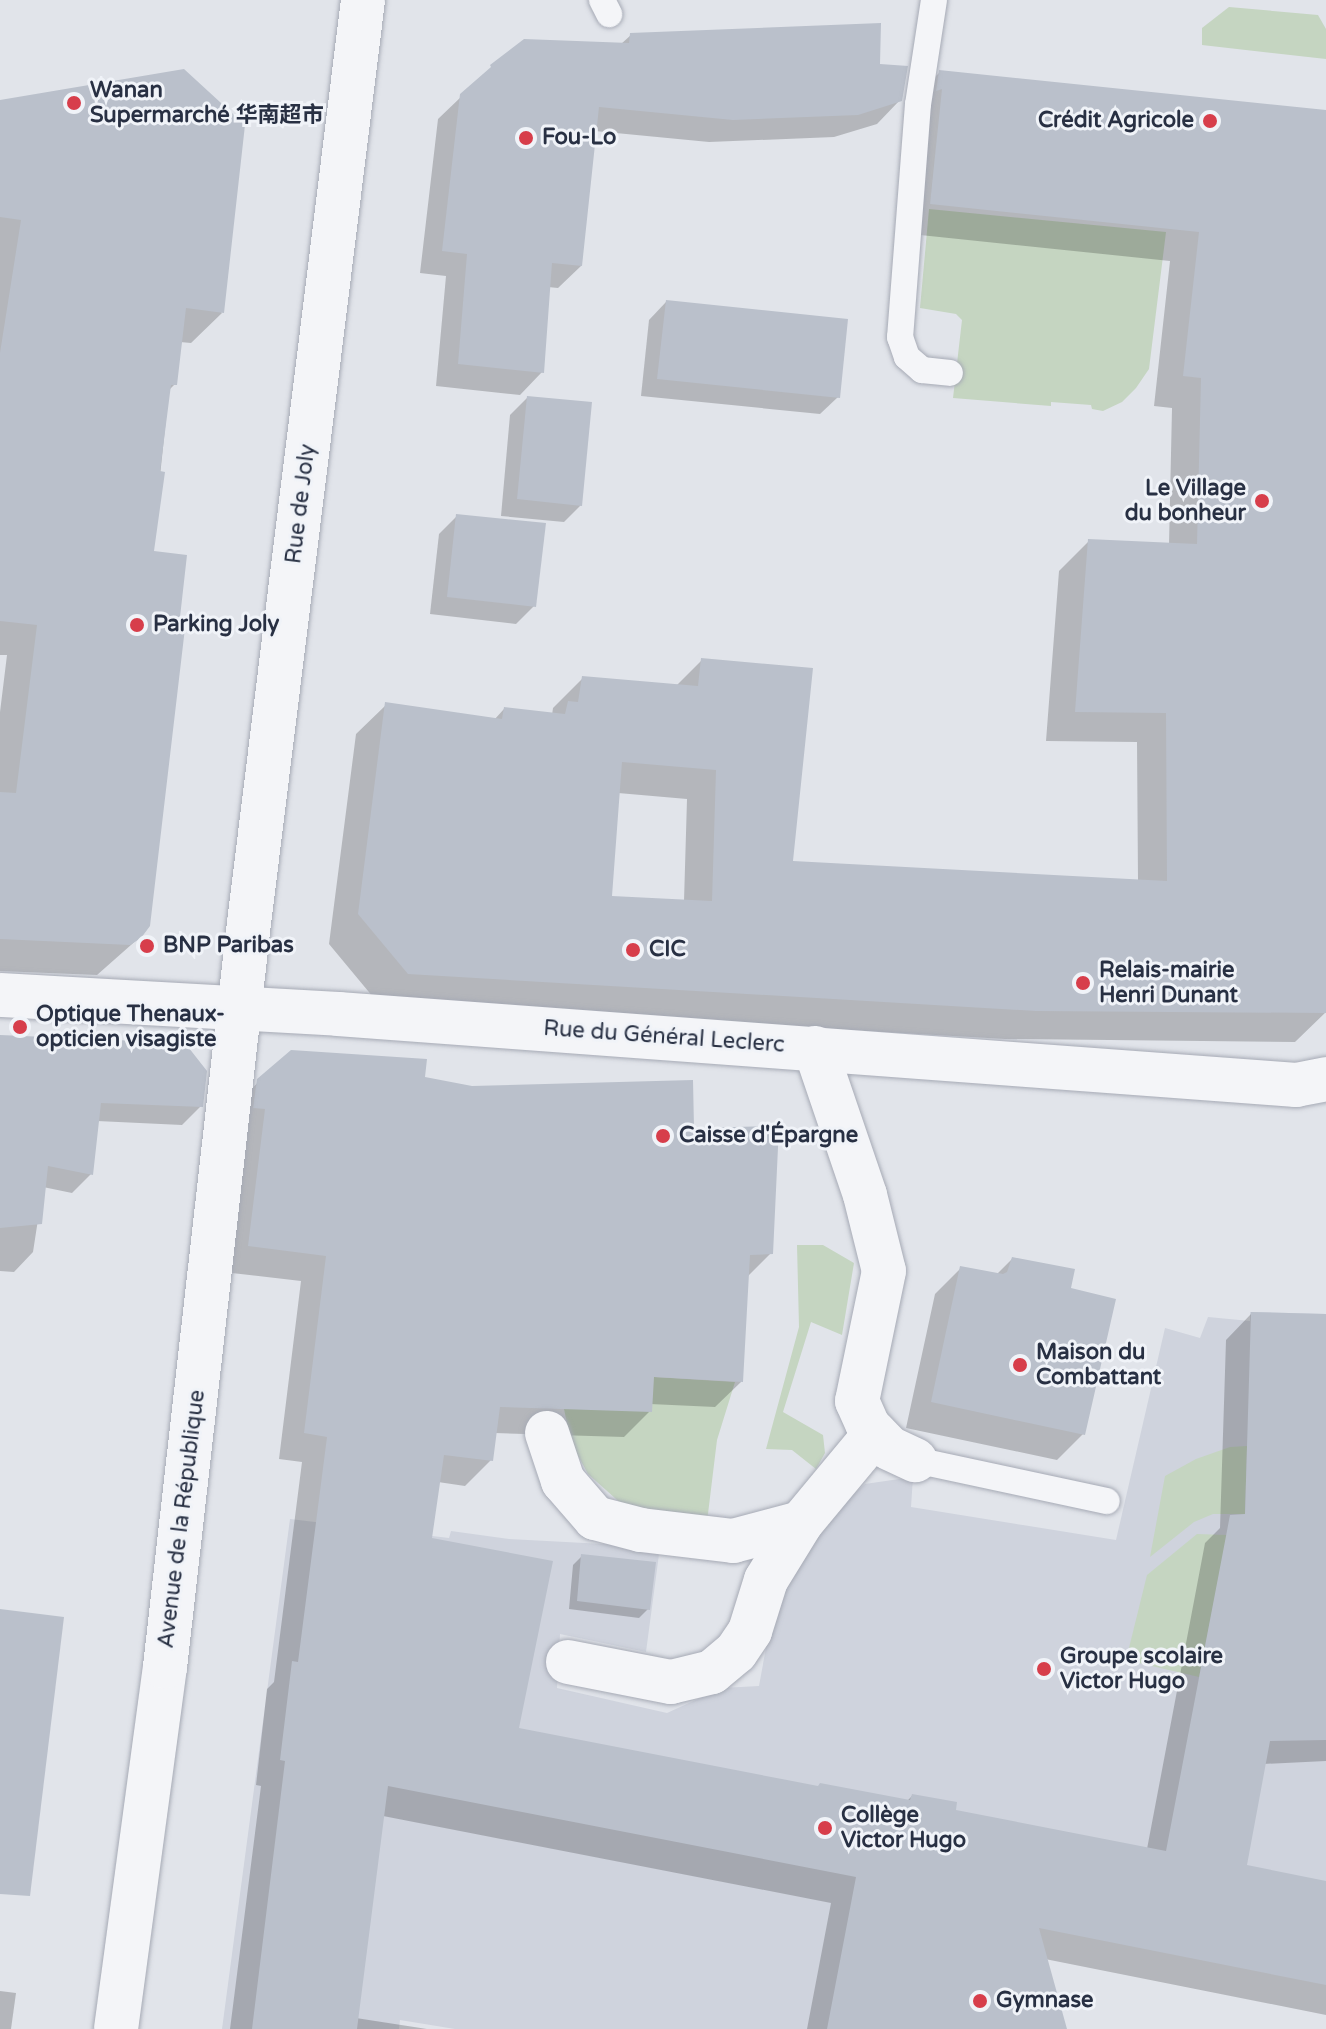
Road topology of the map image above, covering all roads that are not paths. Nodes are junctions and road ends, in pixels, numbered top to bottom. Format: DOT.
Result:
graph roads {
  1 [pos="363,0"];
  2 [pos="934,0"];
  3 [pos="950,373"];
  4 [pos="0,995"];
  5 [pos="239,1008"];
  6 [pos="815,1048"];
  7 [pos="1326,1079"];
  8 [pos="547,1433"];
  9 [pos="875,1434"];
  10 [pos="915,1460"];
  11 [pos="1107,1501"];
  12 [pos="801,1523"];
  13 [pos="568,1662"];
  14 [pos="116,2029"];
  1 -- 5 [label="street, Rue de Joly"];
  2 -- 3 [label="lane"];
  4 -- 5 [label="street, Rue du Général Leclerc"];
  5 -- 6 [label="street, Rue du Général Leclerc"];
  5 -- 14 [label="street, Avenue de la République"];
  6 -- 7 [label="street, Rue du Général Leclerc"];
  6 -- 9 [label="street"];
  8 -- 12 [label="street"];
  9 -- 10 [label="street"];
  9 -- 12 [label="street"];
  10 -- 11 [label="lane"];
  12 -- 13 [label="street"];
}
